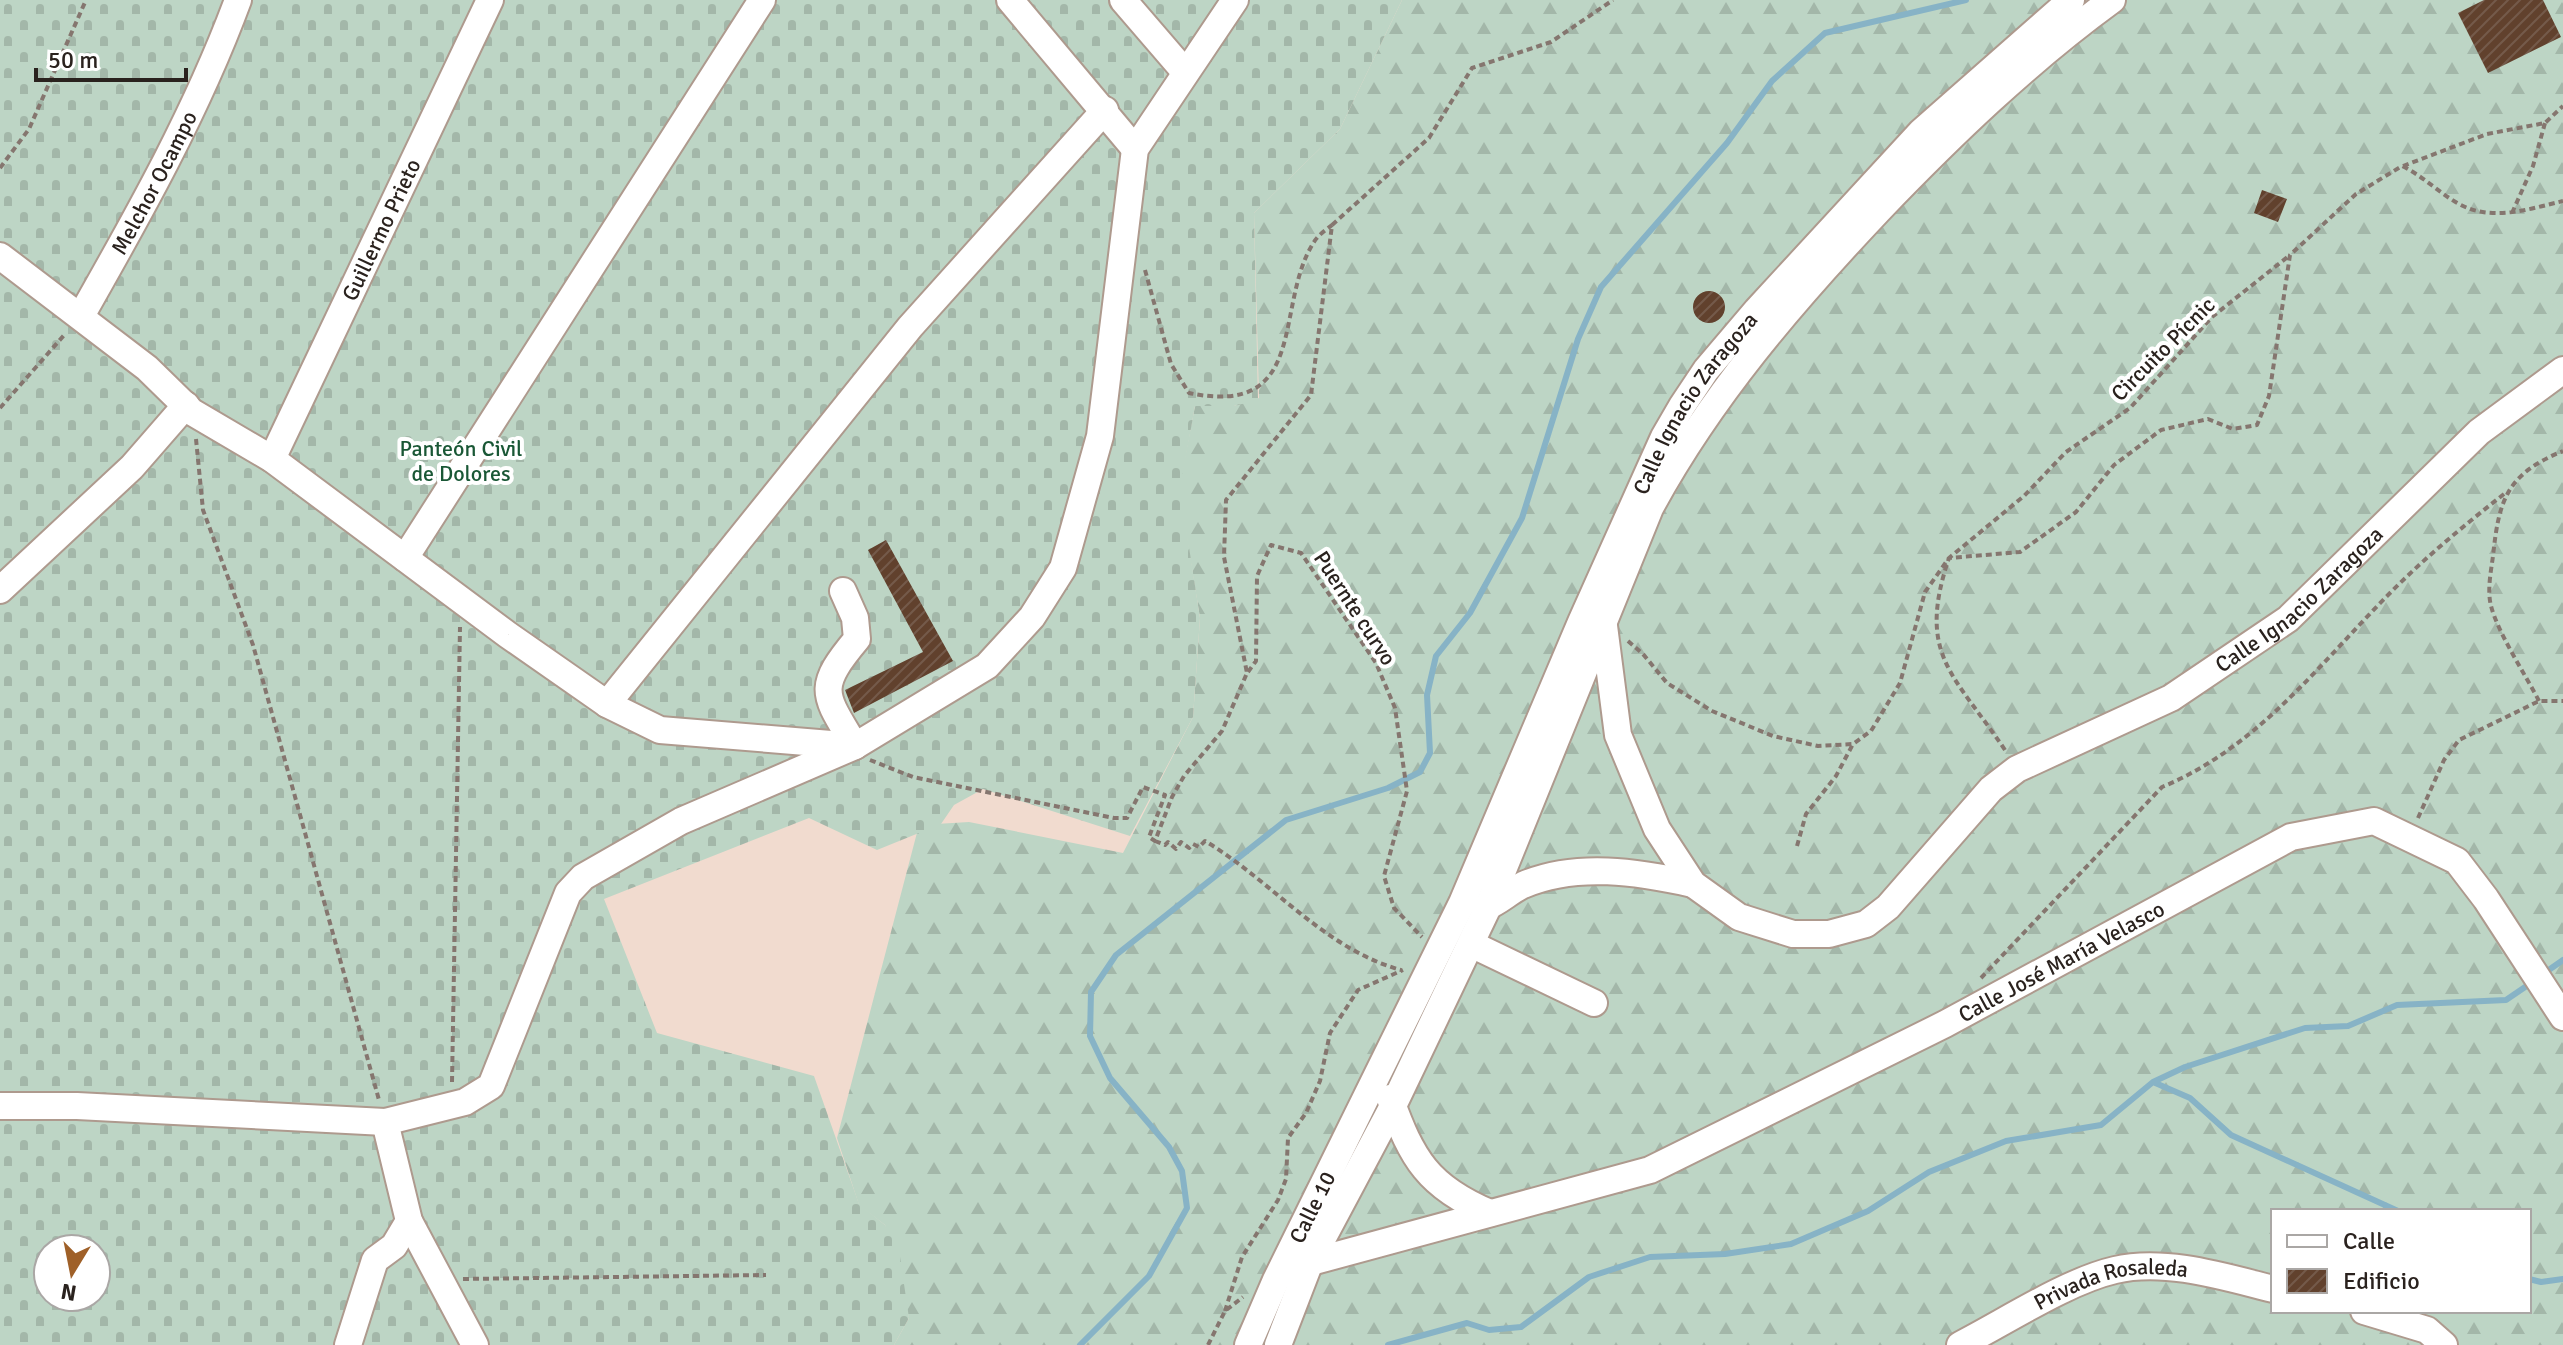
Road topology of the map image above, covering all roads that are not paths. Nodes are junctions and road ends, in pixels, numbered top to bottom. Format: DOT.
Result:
graph roads {
  1 [pos="238,0"];
  2 [pos="490,0"];
  3 [pos="762,0"];
  4 [pos="1010,0"];
  5 [pos="1123,0"];
  6 [pos="1235,0"];
  7 [pos="2071,0"];
  8 [pos="2112,0"];
  9 [pos="1185,72"];
  10 [pos="1105,110"];
  11 [pos="1135,149"];
  12 [pos="0,256"];
  13 [pos="81,316"];
  14 [pos="2563,370"];
  15 [pos="191,410"];
  16 [pos="272,459"];
  17 [pos="405,558"];
  18 [pos="0,590"];
  19 [pos="843,591"];
  20 [pos="1603,621"];
  21 [pos="607,704"];
  22 [pos="855,746"];
  23 [pos="1693,884"];
  24 [pos="1462,903"];
  25 [pos="1488,907"];
  26 [pos="1471,944"];
  27 [pos="1594,1003"];
  28 [pos="2563,1017"];
  29 [pos="1380,1070"];
  30 [pos="0,1106"];
  31 [pos="1393,1106"];
  32 [pos="385,1122"];
  33 [pos="1490,1213"];
  34 [pos="409,1221"];
  35 [pos="1310,1262"];
  36 [pos="1278,1275"];
  37 [pos="2271,1289"];
  38 [pos="2371,1313"];
  39 [pos="348,1345"];
  40 [pos="475,1345"];
  41 [pos="1248,1345"];
  42 [pos="1278,1345"];
  43 [pos="1960,1345"];
  44 [pos="2444,1345"];
  1 -- 13 [label="street, Melchor Ocampo"];
  2 -- 16 [label="street, Guillermo Prieto"];
  3 -- 17 [label="street"];
  4 -- 10 [label="street"];
  5 -- 9 [label="street"];
  6 -- 9 [label="street"];
  7 -- 24 [label="street, Calle Ignacio Zaragoza"];
  8 -- 20 [label="street, Calle Ignacio Zaragoza"];
  9 -- 11 [label="street"];
  10 -- 11 [label="street"];
  10 -- 21 [label="street"];
  11 -- 22 [label="street"];
  12 -- 13 [label="street"];
  13 -- 15 [label="street"];
  14 -- 23 [label="street, Calle Ignacio Zaragoza"];
  15 -- 16 [label="street"];
  15 -- 18 [label="street"];
  16 -- 17 [label="street"];
  17 -- 21 [label="street"];
  19 -- 22 [label="street"];
  20 -- 23 [label="street, Calle Ignacio Zaragoza"];
  20 -- 25 [label="street, Calle Ignacio Zaragoza"];
  21 -- 22 [label="street"];
  22 -- 32 [label="street"];
  23 -- 25 [label="street, Calle Ignacio Zaragoza"];
  24 -- 25 [label="street"];
  24 -- 29 [label="street, Calle Ignacio Zaragoza"];
  25 -- 26 [label="street, Calle Ignacio Zaragoza"];
  26 -- 27 [label="street"];
  26 -- 31 [label="street, Calle Ignacio Zaragoza"];
  28 -- 33 [label="street, Calle José María Velasco"];
  29 -- 31 [label="street"];
  29 -- 36 [label="street, Calle 10"];
  30 -- 32 [label="street"];
  31 -- 33 [label="street"];
  31 -- 35 [label="street, Calle 10"];
  32 -- 34 [label="street"];
  33 -- 35 [label="street, Calle José María Velasco"];
  34 -- 39 [label="street"];
  34 -- 40 [label="street"];
  35 -- 36 [label="street, Calle José María Velasco"];
  35 -- 42 [label="street, Calle 10"];
  36 -- 41 [label="street, Calle 10"];
  37 -- 43 [label="street, Privada Rosaleda"];
  38 -- 44 [label="street"];
}
